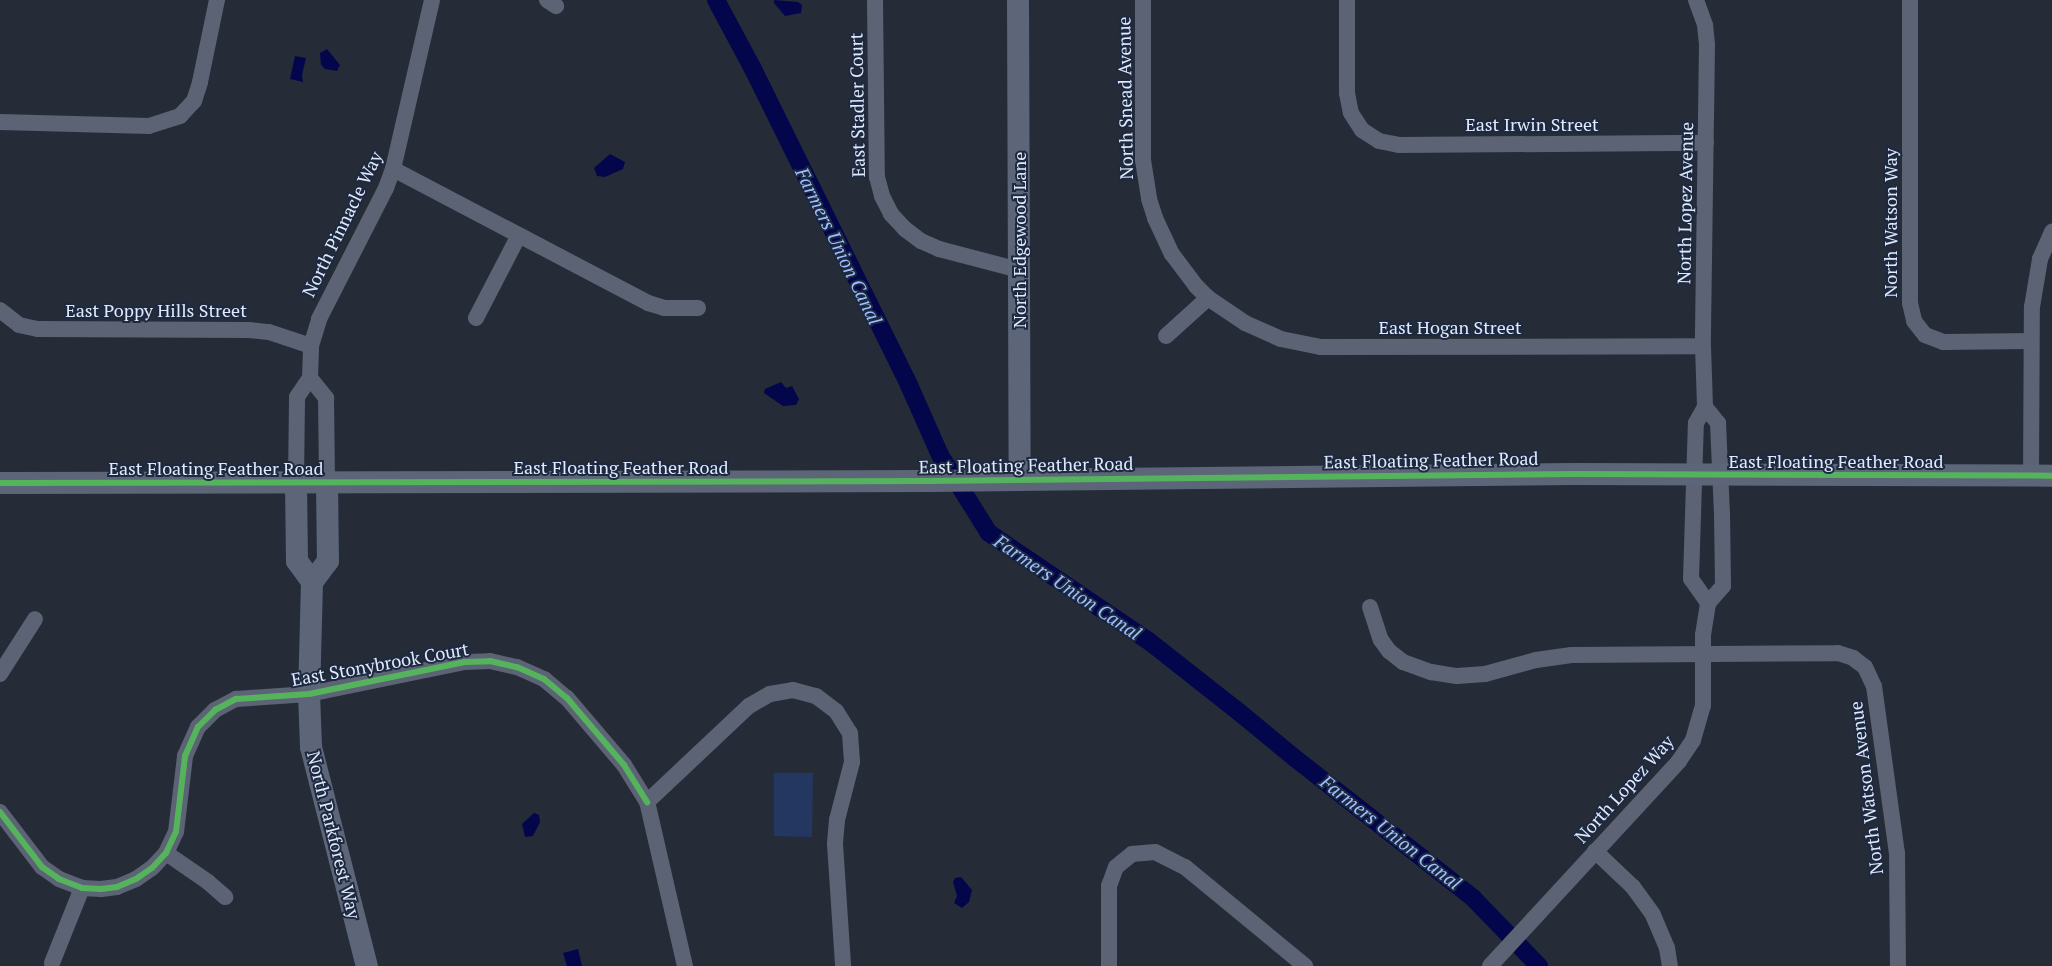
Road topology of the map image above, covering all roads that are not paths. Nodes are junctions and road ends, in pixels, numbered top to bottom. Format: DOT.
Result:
graph roads {
  1 [pos="217,0"];
  2 [pos="432,0"];
  3 [pos="875,0"];
  4 [pos="1018,0"];
  5 [pos="1143,0"];
  6 [pos="1347,0"];
  7 [pos="1696,0"];
  8 [pos="1910,0"];
  9 [pos="0,122"];
  10 [pos="1706,143"];
  11 [pos="393,168"];
  12 [pos="2052,232"];
  13 [pos="519,235"];
  14 [pos="1019,270"];
  15 [pos="1208,298"];
  16 [pos="698,308"];
  17 [pos="1,312"];
  18 [pos="476,318"];
  19 [pos="1166,336"];
  20 [pos="2030,341"];
  21 [pos="311,346"];
  22 [pos="1703,346"];
  23 [pos="310,378"];
  24 [pos="1705,407"];
  25 [pos="1695,475"];
  26 [pos="1720,476"];
  27 [pos="2041,476"];
  28 [pos="1012,480"];
  29 [pos="296,482"];
  30 [pos="327,482"];
  31 [pos="0,483"];
  32 [pos="312,582"];
  33 [pos="1708,603"];
  34 [pos="1370,607"];
  35 [pos="35,619"];
  36 [pos="1703,653"];
  37 [pos="0,674"];
  38 [pos="309,694"];
  39 [pos="647,802"];
  40 [pos="0,812"];
  41 [pos="1595,851"];
  42 [pos="166,853"];
  43 [pos="82,888"];
  44 [pos="224,898"];
  45 [pos="52,963"];
  46 [pos="367,966"];
  47 [pos="685,966"];
  48 [pos="843,966"];
  49 [pos="1109,966"];
  50 [pos="1305,966"];
  51 [pos="1490,966"];
  52 [pos="1670,966"];
  53 [pos="1898,966"];
  1 -- 9 [label="street"];
  2 -- 11 [label="street, North Pinnacle Way"];
  3 -- 14 [label="street, East Stadler Court"];
  4 -- 14 [label="main road, North Edgewood Lane"];
  5 -- 15 [label="street, North Snead Avenue"];
  6 -- 10 [label="street, East Irwin Street"];
  7 -- 10 [label="street, North Lopez Avenue"];
  8 -- 20 [label="street, North Watson Way"];
  10 -- 22 [label="street, North Lopez Avenue"];
  11 -- 13 [label="street"];
  11 -- 21 [label="street, North Pinnacle Way"];
  12 -- 20 [label="street"];
  13 -- 16 [label="street"];
  13 -- 18 [label="street"];
  14 -- 28 [label="main road, North Edgewood Lane"];
  15 -- 19 [label="street"];
  15 -- 22 [label="street, East Hogan Street"];
  17 -- 21 [label="street, East Poppy Hills Street"];
  20 -- 27 [label="street"];
  21 -- 23 [label="street, North Pinnacle Way"];
  22 -- 24 [label="street, North Lopez Avenue"];
  23 -- 29 [label="street"];
  23 -- 30 [label="street"];
  24 -- 25 [label="street, North Lopez Avenue"];
  24 -- 26 [label="street"];
  25 -- 26 [label="main road, East Floating Feather Road"];
  25 -- 28 [label="main road, East Floating Feather Road"];
  25 -- 33 [label="street"];
  26 -- 27 [label="main road, East Floating Feather Road"];
  26 -- 33 [label="street, North Lopez Way"];
  28 -- 30 [label="main road, East Floating Feather Road"];
  29 -- 30 [label="main road, East Floating Feather Road"];
  29 -- 31 [label="main road, East Floating Feather Road"];
  29 -- 32 [label="main road"];
  30 -- 32 [label="main road"];
  32 -- 38 [label="main road, North Parkforest Way"];
  33 -- 36 [label="street, North Lopez Way"];
  34 -- 36 [label="street"];
  35 -- 37 [label="street"];
  36 -- 41 [label="street, North Lopez Way"];
  36 -- 53 [label="street, North Watson Avenue"];
  38 -- 39 [label="street, East Stonybrook Court"];
  38 -- 42 [label="street, East Stonybrook Court"];
  38 -- 46 [label="main road, North Parkforest Way"];
  39 -- 47 [label="street, East Stonybrook Court"];
  39 -- 48 [label="street"];
  40 -- 43 [label="street, East Stonybrook Court"];
  41 -- 51 [label="street, North Lopez Way"];
  41 -- 52 [label="street"];
  42 -- 43 [label="street, East Stonybrook Court"];
  42 -- 44 [label="street"];
  43 -- 45 [label="street"];
  49 -- 50 [label="street"];
}
